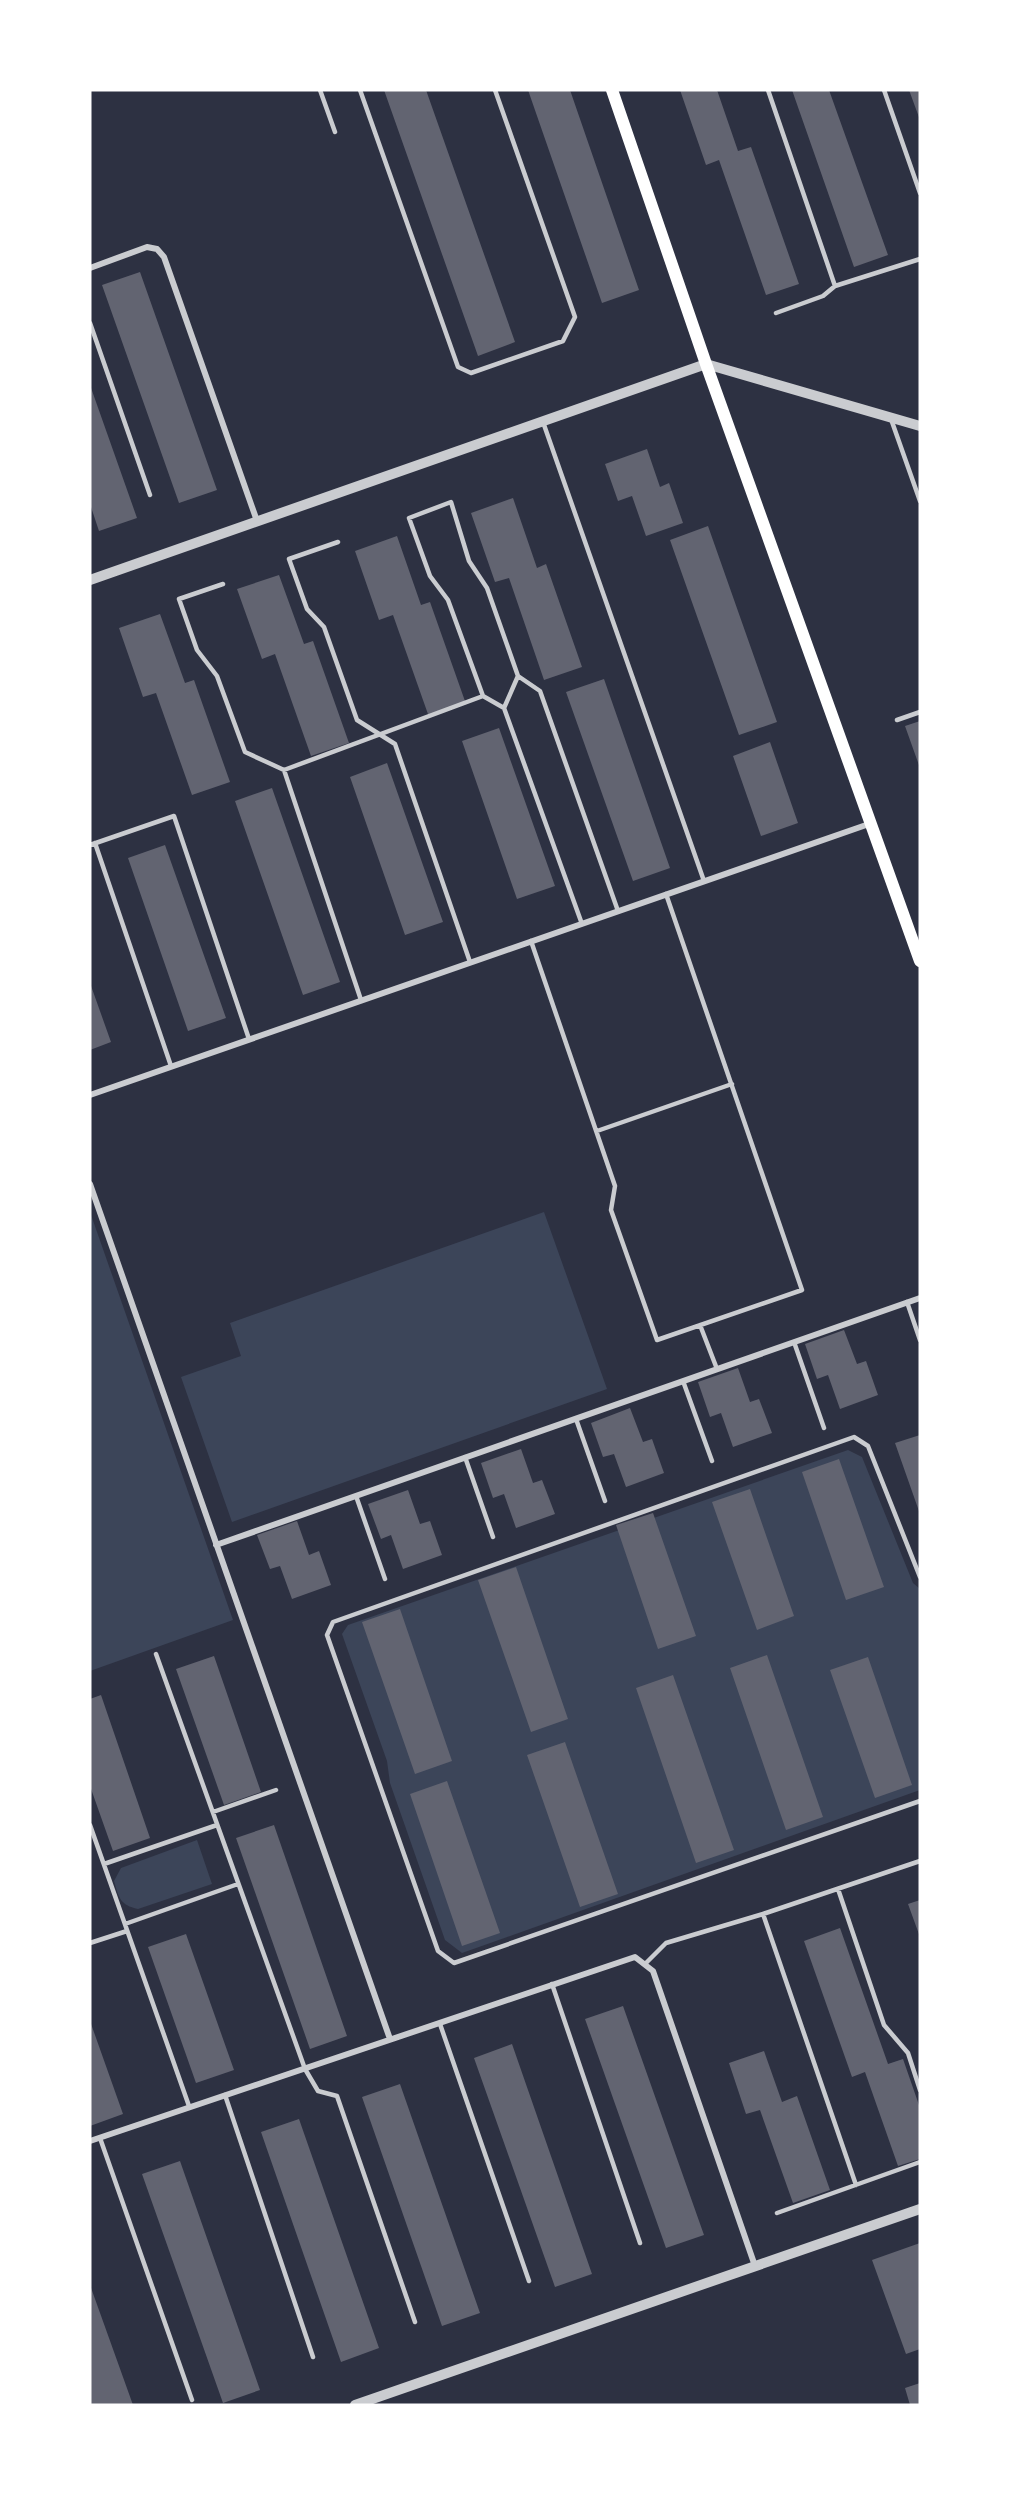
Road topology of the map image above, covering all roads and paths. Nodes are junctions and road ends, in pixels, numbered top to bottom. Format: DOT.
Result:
graph roads {
  1 [pos="320,90"];
  2 [pos="360,90"];
  3 [pos="495,90"];
  4 [pos="612,90"];
  5 [pos="768,90"];
  6 [pos="884,90"];
  7 [pos="335,132"];
  8 [pos="920,193"];
  9 [pos="920,259"];
  10 [pos="90,268"];
  11 [pos="835,286"];
  12 [pos="776,313"];
  13 [pos="90,323"];
  14 [pos="706,364"];
  15 [pos="890,418"];
  16 [pos="542,420"];
  17 [pos="920,426"];
  18 [pos="150,495"];
  19 [pos="920,501"];
  20 [pos="257,521"];
  21 [pos="338,542"];
  22 [pos="90,580"];
  23 [pos="223,584"];
  24 [pos="518,676"];
  25 [pos="483,696"];
  26 [pos="504,708"];
  27 [pos="920,712"];
  28 [pos="897,720"];
  29 [pos="380,735"];
  30 [pos="284,770"];
  31 [pos="869,824"];
  32 [pos="93,844"];
  33 [pos="704,881"];
  34 [pos="666,894"];
  35 [pos="618,911"];
  36 [pos="582,924"];
  37 [pos="531,941"];
  38 [pos="920,961"];
  39 [pos="471,962"];
  40 [pos="361,1000"];
  41 [pos="249,1039"];
  42 [pos="171,1066"];
  43 [pos="732,1084"];
  44 [pos="90,1095"];
  45 [pos="597,1131"];
  46 [pos="90,1184"];
  47 [pos="920,1298"];
  48 [pos="907,1302"];
  49 [pos="700,1325"];
  50 [pos="920,1341"];
  51 [pos="794,1342"];
  52 [pos="717,1369"];
  53 [pos="683,1381"];
  54 [pos="576,1419"];
  55 [pos="824,1428"];
  56 [pos="465,1457"];
  57 [pos="712,1461"];
  58 [pos="356,1496"];
  59 [pos="605,1501"];
  60 [pos="493,1537"];
  61 [pos="216,1545"];
  62 [pos="920,1577"];
  63 [pos="385,1579"];
  64 [pos="156,1654"];
  65 [pos="276,1790"];
  66 [pos="920,1801"];
  67 [pos="213,1812"];
  68 [pos="90,1825"];
  69 [pos="217,1825"];
  70 [pos="920,1861"];
  71 [pos="104,1864"];
  72 [pos="238,1884"];
  73 [pos="838,1888"];
  74 [pos="763,1914"];
  75 [pos="125,1924"];
  76 [pos="127,1931"];
  77 [pos="90,1943"];
  78 [pos="646,1963"];
  79 [pos="552,1984"];
  80 [pos="440,2024"];
  81 [pos="390,2039"];
  82 [pos="304,2069"];
  83 [pos="920,2090"];
  84 [pos="225,2095"];
  85 [pos="189,2106"];
  86 [pos="100,2138"];
  87 [pos="90,2141"];
  88 [pos="920,2162"];
  89 [pos="856,2185"];
  90 [pos="920,2209"];
  91 [pos="777,2213"];
  92 [pos="640,2243"];
  93 [pos="755,2266"];
  94 [pos="529,2282"];
  95 [pos="416,2322"];
  96 [pos="313,2358"];
  97 [pos="192,2400"];
  98 [pos="355,2405"];
  1 -- 7 [label="lane"];
  2 -- 3 [label="lane"];
  4 -- 14 [label="main road"];
  5 -- 11 [label="lane"];
  6 -- 8 [label="lane"];
  9 -- 11 [label="lane"];
  10 -- 20 [label="street"];
  11 -- 12 [label="lane"];
  13 -- 18 [label="lane"];
  14 -- 15 [label="street"];
  14 -- 16 [label="street"];
  14 -- 31 [label="main road"];
  15 -- 17 [label="street"];
  15 -- 19 [label="lane"];
  16 -- 20 [label="street"];
  16 -- 33 [label="lane"];
  20 -- 22 [label="street"];
  21 -- 29 [label="lane"];
  23 -- 30 [label="lane"];
  24 -- 25 [label="lane"];
  24 -- 26 [label="lane"];
  24 -- 35 [label="lane"];
  25 -- 26 [label="lane"];
  25 -- 29 [label="lane"];
  26 -- 36 [label="lane"];
  27 -- 28 [label="lane"];
  29 -- 30 [label="lane"];
  29 -- 39 [label="lane"];
  30 -- 40 [label="lane"];
  31 -- 33 [label="street"];
  31 -- 38 [label="main road"];
  32 -- 41 [label="lane"];
  32 -- 42 [label="lane"];
  33 -- 34 [label="street"];
  34 -- 35 [label="street"];
  34 -- 43 [label="lane"];
  35 -- 36 [label="street"];
  36 -- 37 [label="street"];
  37 -- 39 [label="street"];
  37 -- 45 [label="lane"];
  39 -- 40 [label="street"];
  40 -- 41 [label="street"];
  41 -- 42 [label="street"];
  42 -- 44 [label="street"];
  43 -- 45 [label="lane"];
  43 -- 49 [label="lane"];
  45 -- 49 [label="lane"];
  46 -- 61 [label="street"];
  47 -- 48 [label="street"];
  48 -- 50 [label="lane"];
  48 -- 51 [label="street"];
  49 -- 52 [label="lane"];
  51 -- 52 [label="street"];
  51 -- 55 [label="lane"];
  52 -- 53 [label="street"];
  53 -- 54 [label="street"];
  53 -- 57 [label="lane"];
  54 -- 56 [label="street"];
  54 -- 59 [label="lane"];
  56 -- 58 [label="street"];
  56 -- 60 [label="lane"];
  58 -- 61 [label="street"];
  58 -- 63 [label="lane"];
  61 -- 81 [label="street"];
  62 -- 66 [label="lane"];
  64 -- 67 [label="lane"];
  65 -- 67 [label="lane"];
  67 -- 69 [label="lane"];
  68 -- 71 [label="lane"];
  69 -- 71 [label="lane"];
  69 -- 72 [label="lane"];
  70 -- 73 [label="lane"];
  71 -- 75 [label="lane"];
  72 -- 75 [label="lane"];
  72 -- 82 [label="lane"];
  73 -- 74 [label="lane"];
  73 -- 83 [label="lane"];
  74 -- 78 [label="lane"];
  74 -- 89 [label="lane"];
  75 -- 76 [label="lane"];
  76 -- 77 [label="lane"];
  76 -- 85 [label="lane"];
  78 -- 79 [label="street"];
  78 -- 93 [label="street"];
  79 -- 80 [label="street"];
  79 -- 92 [label="lane"];
  80 -- 81 [label="street"];
  80 -- 94 [label="lane"];
  81 -- 82 [label="street"];
  82 -- 84 [label="street"];
  82 -- 95 [label="lane"];
  84 -- 85 [label="street"];
  84 -- 96 [label="lane"];
  85 -- 86 [label="street"];
  86 -- 87 [label="street"];
  86 -- 97 [label="lane"];
  88 -- 89 [label="lane"];
  89 -- 91 [label="lane"];
  90 -- 93 [label="street"];
  93 -- 98 [label="street"];
}
